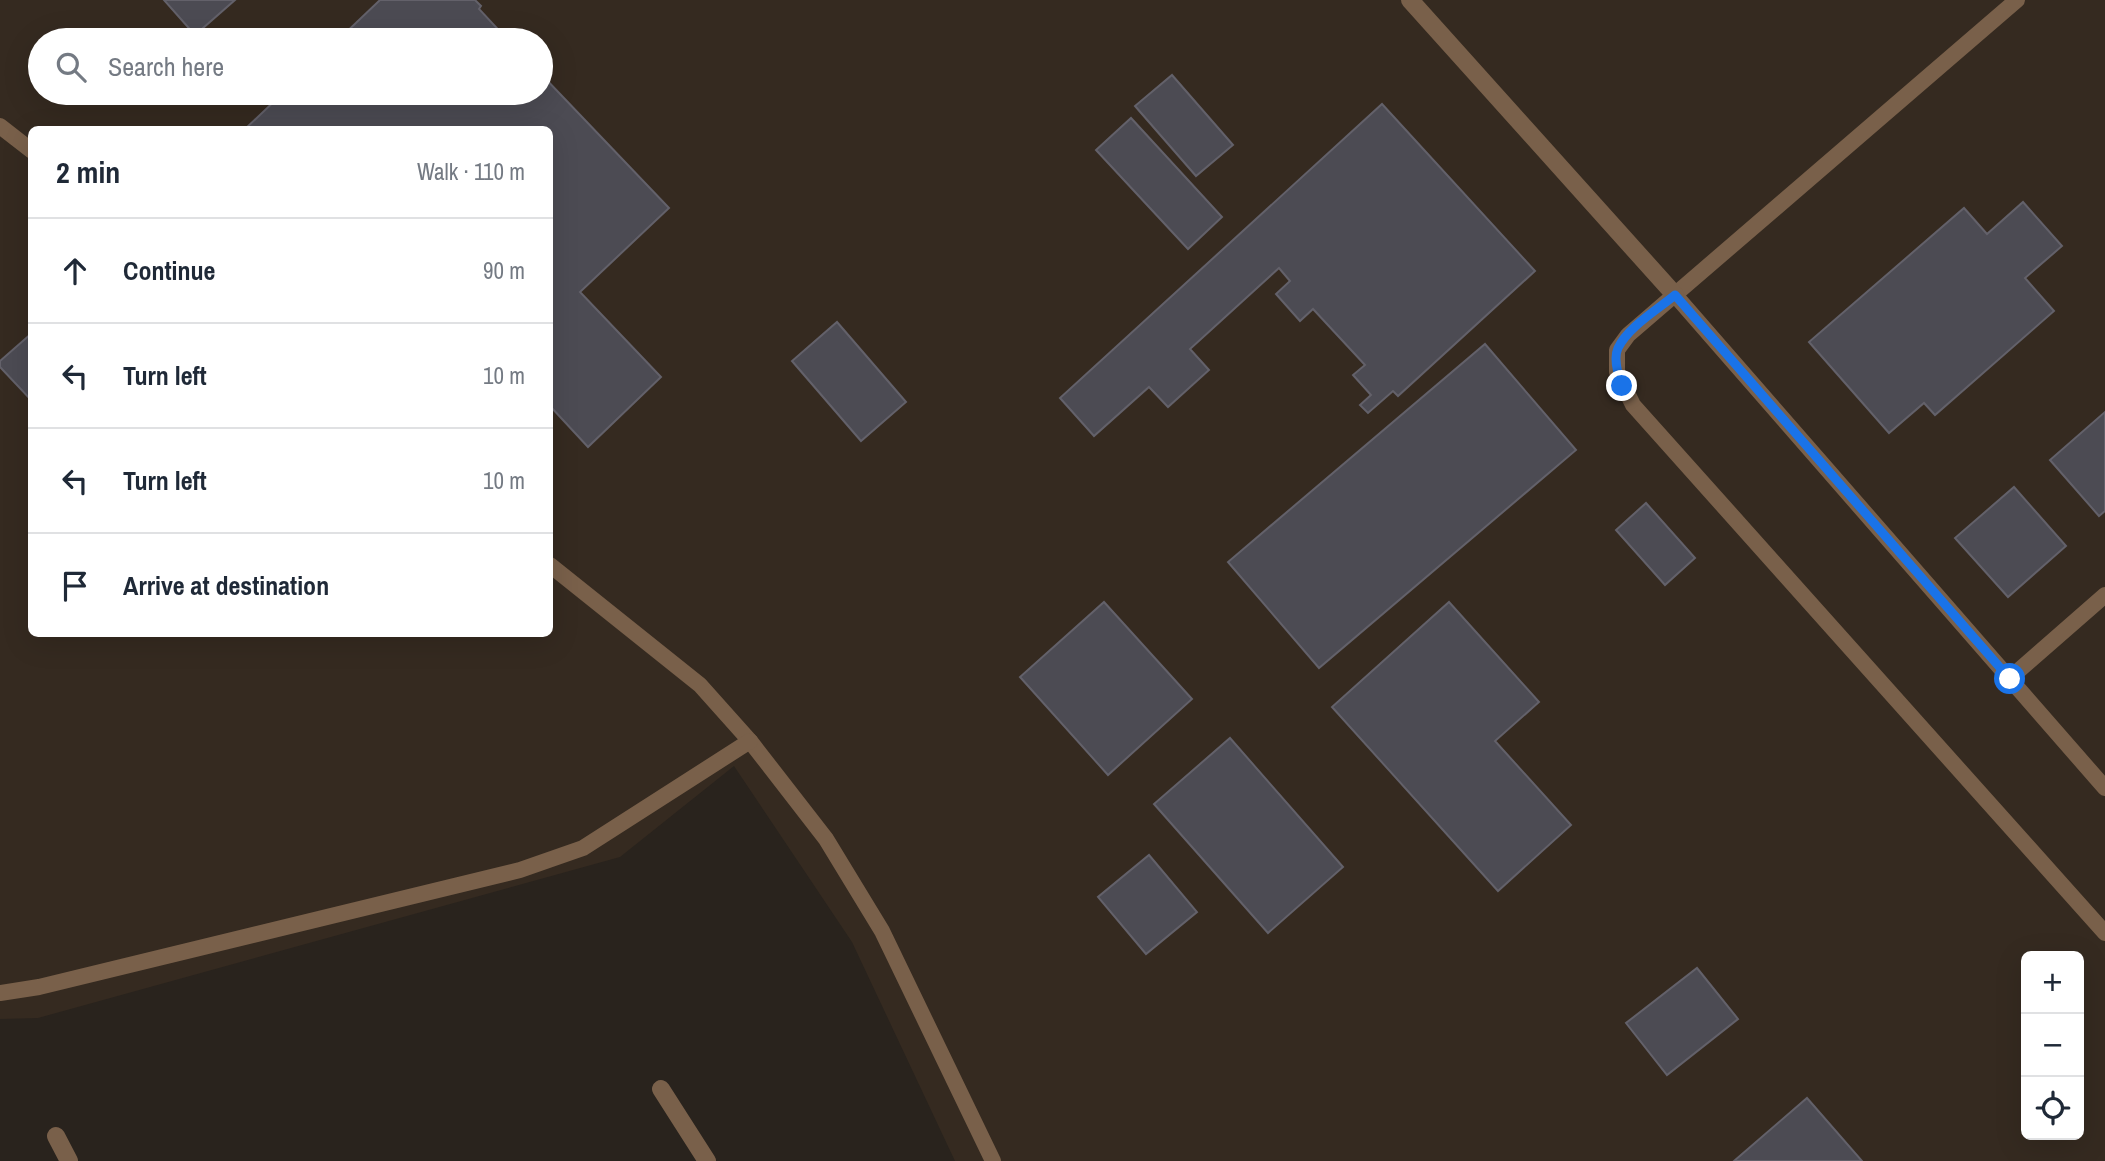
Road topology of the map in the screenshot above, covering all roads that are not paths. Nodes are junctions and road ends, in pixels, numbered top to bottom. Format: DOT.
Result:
graph roads {
  1 [pos="1410,0"];
  2 [pos="2017,0"];
  3 [pos="0,126"];
  4 [pos="28,148"];
  5 [pos="1675,295"];
  6 [pos="553,567"];
  7 [pos="2105,595"];
  8 [pos="2010,679"];
  9 [pos="750,741"];
  10 [pos="2105,788"];
  11 [pos="2105,933"];
  12 [pos="0,993"];
  13 [pos="662,1089"];
  14 [pos="56,1136"];
  15 [pos="69,1161"];
  16 [pos="707,1161"];
  17 [pos="993,1161"];
  1 -- 5 [label="street"];
  2 -- 5 [label="lane"];
  3 -- 4 [label="lane"];
  5 -- 8 [label="lane"];
  5 -- 11 [label="lane"];
  6 -- 9 [label="lane"];
  7 -- 8 [label="lane"];
  8 -- 10 [label="lane"];
  9 -- 12 [label="lane"];
  9 -- 17 [label="lane"];
  13 -- 16 [label="street"];
  14 -- 15 [label="street"];
}
